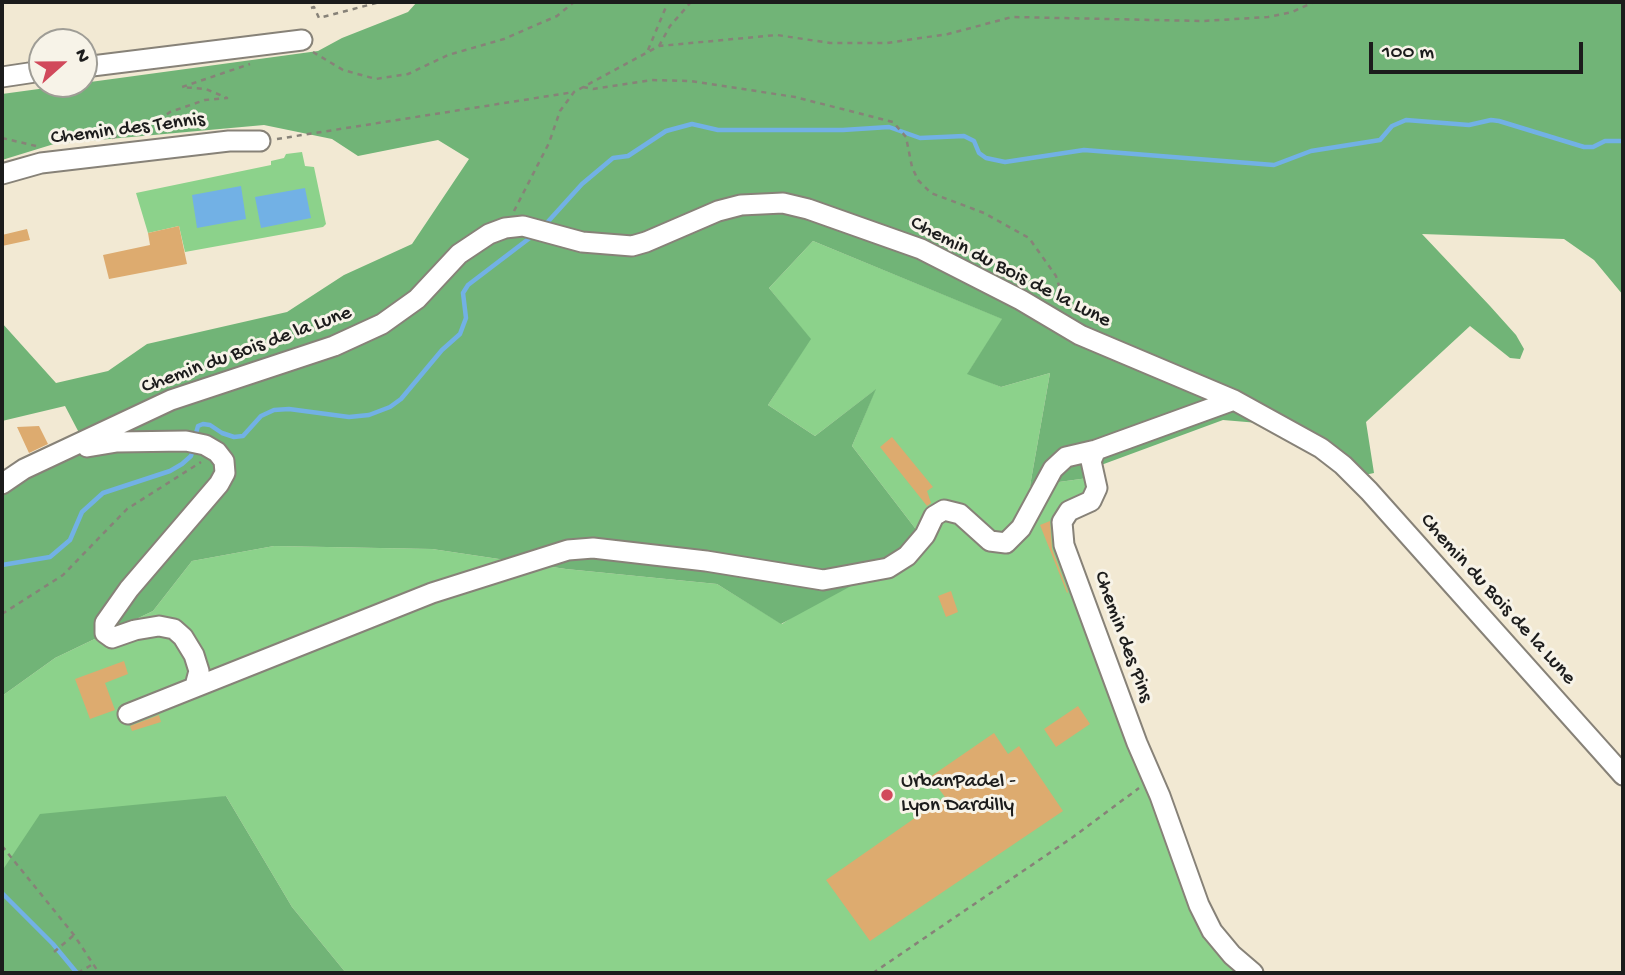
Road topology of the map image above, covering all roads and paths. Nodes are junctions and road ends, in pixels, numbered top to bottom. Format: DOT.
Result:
graph roads {
  1 [pos="380,2"];
  2 [pos="574,2"];
  3 [pos="668,2"];
  4 [pos="691,2"];
  5 [pos="1314,2"];
  6 [pos="311,8"];
  7 [pos="300,40"];
  8 [pos="659,46"];
  9 [pos="648,51"];
  10 [pos="252,63"];
  11 [pos="98,64"];
  12 [pos="28,73"];
  13 [pos="2,77"];
  14 [pos="583,87"];
  15 [pos="574,92"];
  16 [pos="2,138"];
  17 [pos="110,138"];
  18 [pos="13,139"];
  19 [pos="260,141"];
  20 [pos="2,174"];
  21 [pos="513,227"];
  22 [pos="1064,326"];
  23 [pos="1234,400"];
  24 [pos="202,446"];
  25 [pos="1096,450"];
  26 [pos="65,451"];
  27 [pos="2,484"];
  28 [pos="2,614"];
  29 [pos="195,686"];
  30 [pos="128,714"];
  31 [pos="1623,775"];
  32 [pos="1153,778"];
  33 [pos="2,846"];
  34 [pos="74,935"];
  35 [pos="54,952"];
  36 [pos="93,964"];
  37 [pos="79,972"];
  38 [pos="99,973"];
  39 [pos="873,973"];
  40 [pos="1254,973"];
  1 -- 6 [label="path"];
  2 -- 7 [label="path"];
  3 -- 9 [label="path"];
  4 -- 8 [label="path"];
  5 -- 8 [label="path"];
  7 -- 11 [label="street"];
  8 -- 9 [label="path"];
  9 -- 14 [label="path"];
  10 -- 17 [label="path"];
  12 -- 13 [label="street"];
  14 -- 15 [label="path"];
  14 -- 22 [label="path"];
  15 -- 19 [label="path"];
  15 -- 21 [label="path"];
  16 -- 18 [label="path"];
  19 -- 20 [label="street, Chemin des Tennis"];
  21 -- 22 [label="street, Chemin du Bois de la Lune"];
  21 -- 26 [label="street, Chemin du Bois de la Lune"];
  22 -- 23 [label="street, Chemin du Bois de la Lune"];
  23 -- 25 [label="street"];
  23 -- 31 [label="street, Chemin du Bois de la Lune"];
  24 -- 26 [label="street"];
  24 -- 28 [label="path"];
  24 -- 29 [label="street"];
  25 -- 29 [label="street"];
  25 -- 32 [label="street, Chemin des Pins"];
  26 -- 27 [label="street, Chemin du Bois de la Lune"];
  29 -- 30 [label="street"];
  32 -- 39 [label="path"];
  32 -- 40 [label="street, Chemin des Pins"];
  33 -- 34 [label="path"];
  34 -- 35 [label="path"];
  34 -- 36 [label="path"];
  36 -- 37 [label="path"];
  36 -- 38 [label="path"];
}
